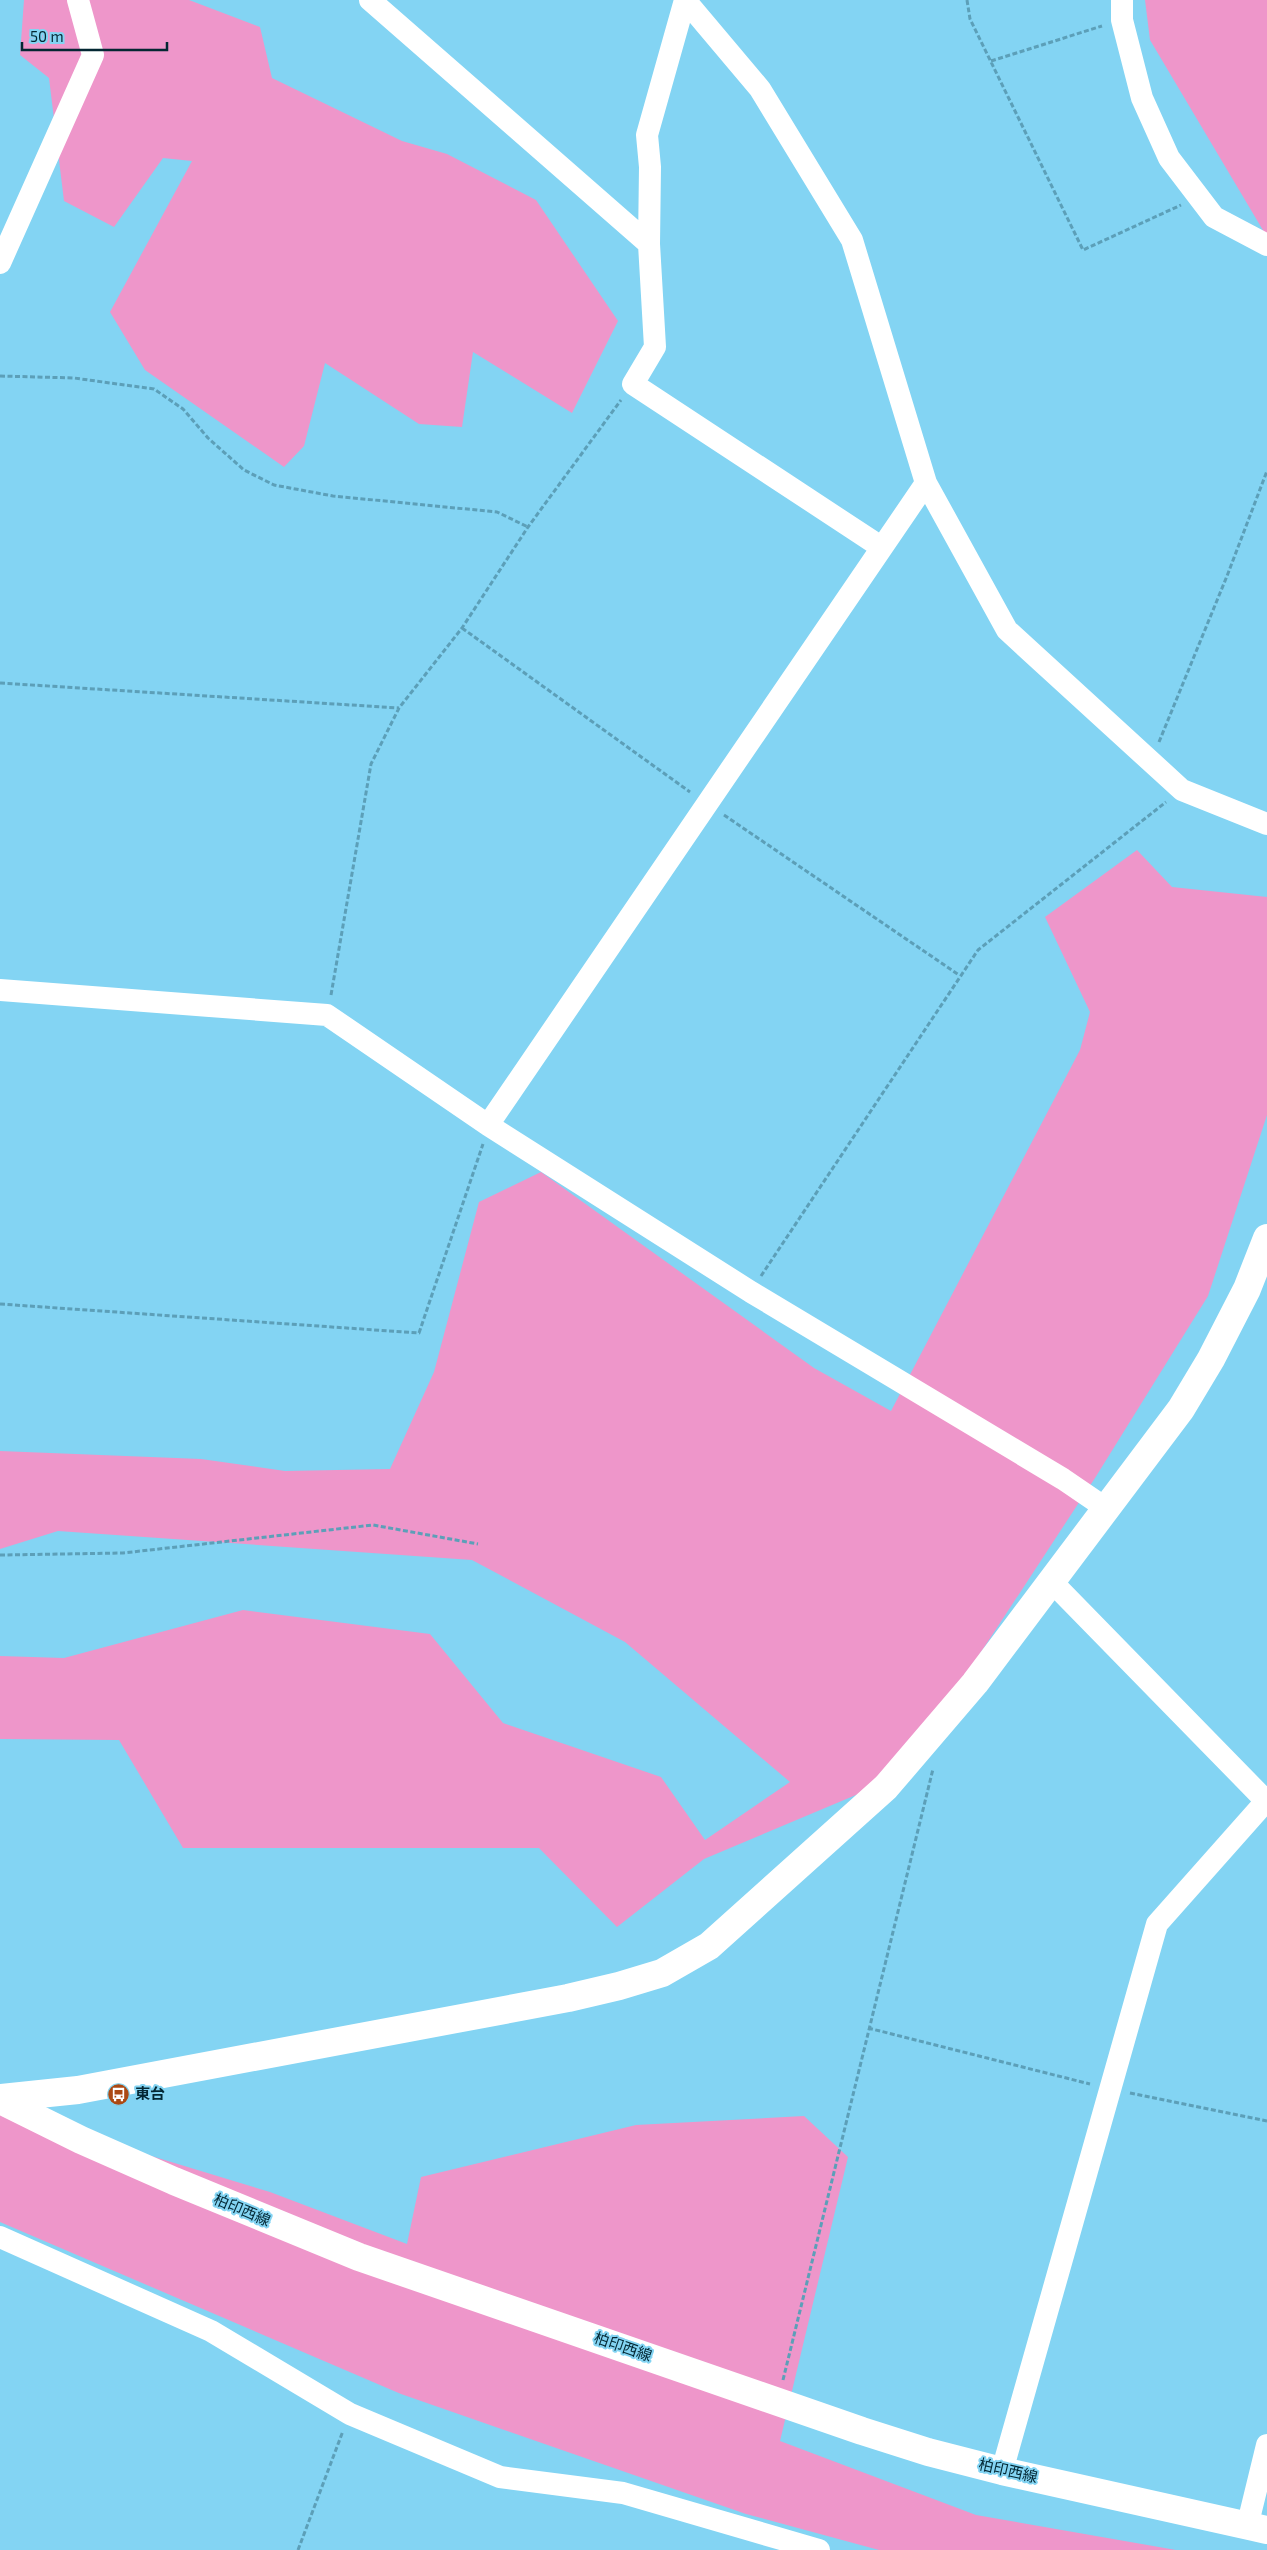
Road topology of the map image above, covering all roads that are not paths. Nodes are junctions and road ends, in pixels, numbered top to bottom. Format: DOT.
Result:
graph roads {
  1 [pos="78,0"];
  2 [pos="370,0"];
  3 [pos="685,0"];
  4 [pos="1122,10"];
  5 [pos="649,244"];
  6 [pos="1267,245"];
  7 [pos="0,263"];
  8 [pos="926,483"];
  9 [pos="881,546"];
  10 [pos="1267,824"];
  11 [pos="0,990"];
  12 [pos="488,1124"];
  13 [pos="1267,1238"];
  14 [pos="1107,1508"];
  15 [pos="1051,1581"];
  16 [pos="1267,1801"];
  17 [pos="0,2099"];
  18 [pos="0,2237"];
  19 [pos="1267,2445"];
  20 [pos="1002,2470"];
  21 [pos="1257,2528"];
  22 [pos="819,2550"];
  1 -- 7 [label="street"];
  2 -- 5 [label="street"];
  3 -- 5 [label="street"];
  3 -- 8 [label="street"];
  4 -- 6 [label="street"];
  5 -- 9 [label="street"];
  8 -- 9 [label="street"];
  8 -- 10 [label="street"];
  9 -- 12 [label="street"];
  11 -- 12 [label="street"];
  12 -- 14 [label="street"];
  13 -- 14 [label="street"];
  14 -- 15 [label="street"];
  15 -- 16 [label="street"];
  15 -- 17 [label="street"];
  16 -- 20 [label="street"];
  17 -- 20 [label="street, 柏印西線"];
  18 -- 22 [label="street"];
  19 -- 21 [label="street"];
  20 -- 21 [label="street, 柏印西線"];
}
